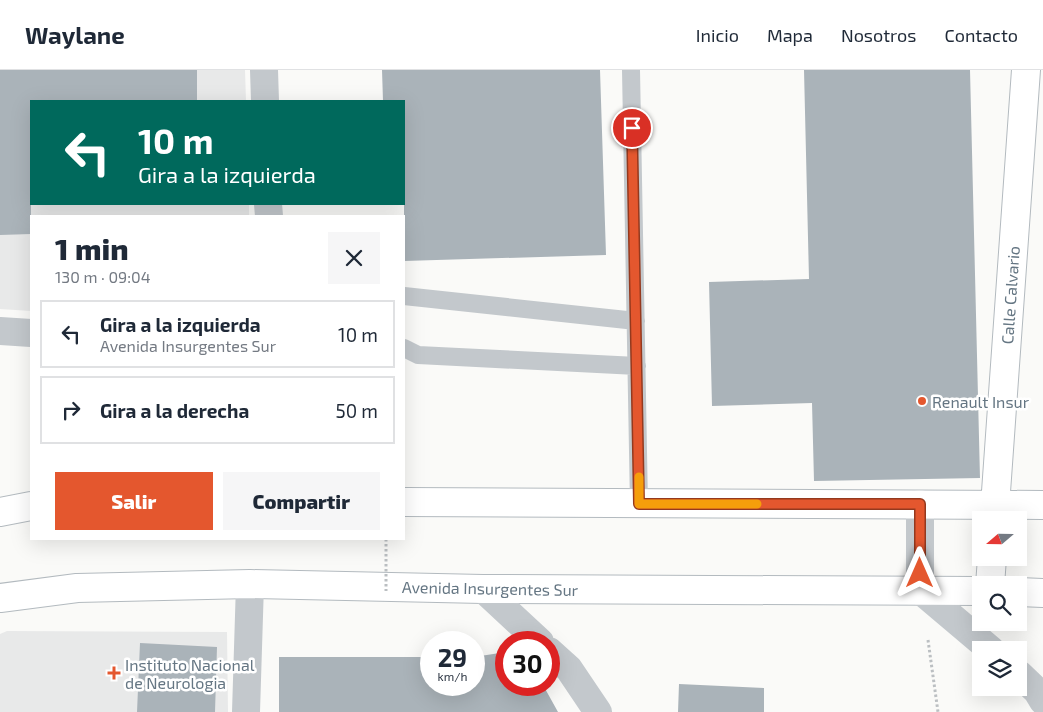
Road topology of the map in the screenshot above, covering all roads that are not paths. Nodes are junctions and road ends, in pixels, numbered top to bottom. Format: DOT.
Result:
graph roads {
  1 [pos="264,70"];
  2 [pos="631,70"];
  3 [pos="1026,70"];
  4 [pos="265,100"];
  5 [pos="405,296"];
  6 [pos="636,321"];
  7 [pos="0,331"];
  8 [pos="30,333"];
  9 [pos="405,348"];
  10 [pos="637,366"];
  11 [pos="405,502"];
  12 [pos="639,504"];
  13 [pos="920,504"];
  14 [pos="1043,505"];
  15 [pos="30,506"];
  16 [pos="985,511"];
  17 [pos="994,511"];
  18 [pos="1001,511"];
  19 [pos="0,512"];
  20 [pos="250,584"];
  21 [pos="483,589"];
  22 [pos="920,590"];
  23 [pos="972,591"];
  24 [pos="1027,592"];
  25 [pos="1043,593"];
  26 [pos="0,598"];
  27 [pos="528,631"];
  28 [pos="980,641"];
  29 [pos="560,660"];
  30 [pos="1027,682"];
  31 [pos="1043,701"];
  32 [pos="246,712"];
  33 [pos="598,712"];
  1 -- 4 [label="street"];
  2 -- 6 [label="lane"];
  3 -- 17 [label="main road, Calle Calvario"];
  5 -- 6 [label="lane"];
  6 -- 10 [label="lane"];
  7 -- 8 [label="street"];
  9 -- 10 [label="lane"];
  10 -- 12 [label="lane"];
  11 -- 12 [label="main road"];
  12 -- 13 [label="main road"];
  13 -- 16 [label="main road"];
  13 -- 22 [label="street"];
  14 -- 18 [label="main road"];
  15 -- 19 [label="main road"];
  20 -- 21 [label="main road, Avenida Insurgentes Sur"];
  20 -- 26 [label="main road, Avenida Insurgentes Sur"];
  20 -- 32 [label="street"];
  21 -- 22 [label="main road, Avenida Insurgentes Sur"];
  21 -- 27 [label="street"];
  22 -- 23 [label="main road, Avenida Insurgentes Sur"];
  22 -- 28 [label="street"];
  24 -- 25 [label="main road"];
  29 -- 33 [label="street"];
  30 -- 31 [label="street"];
}
